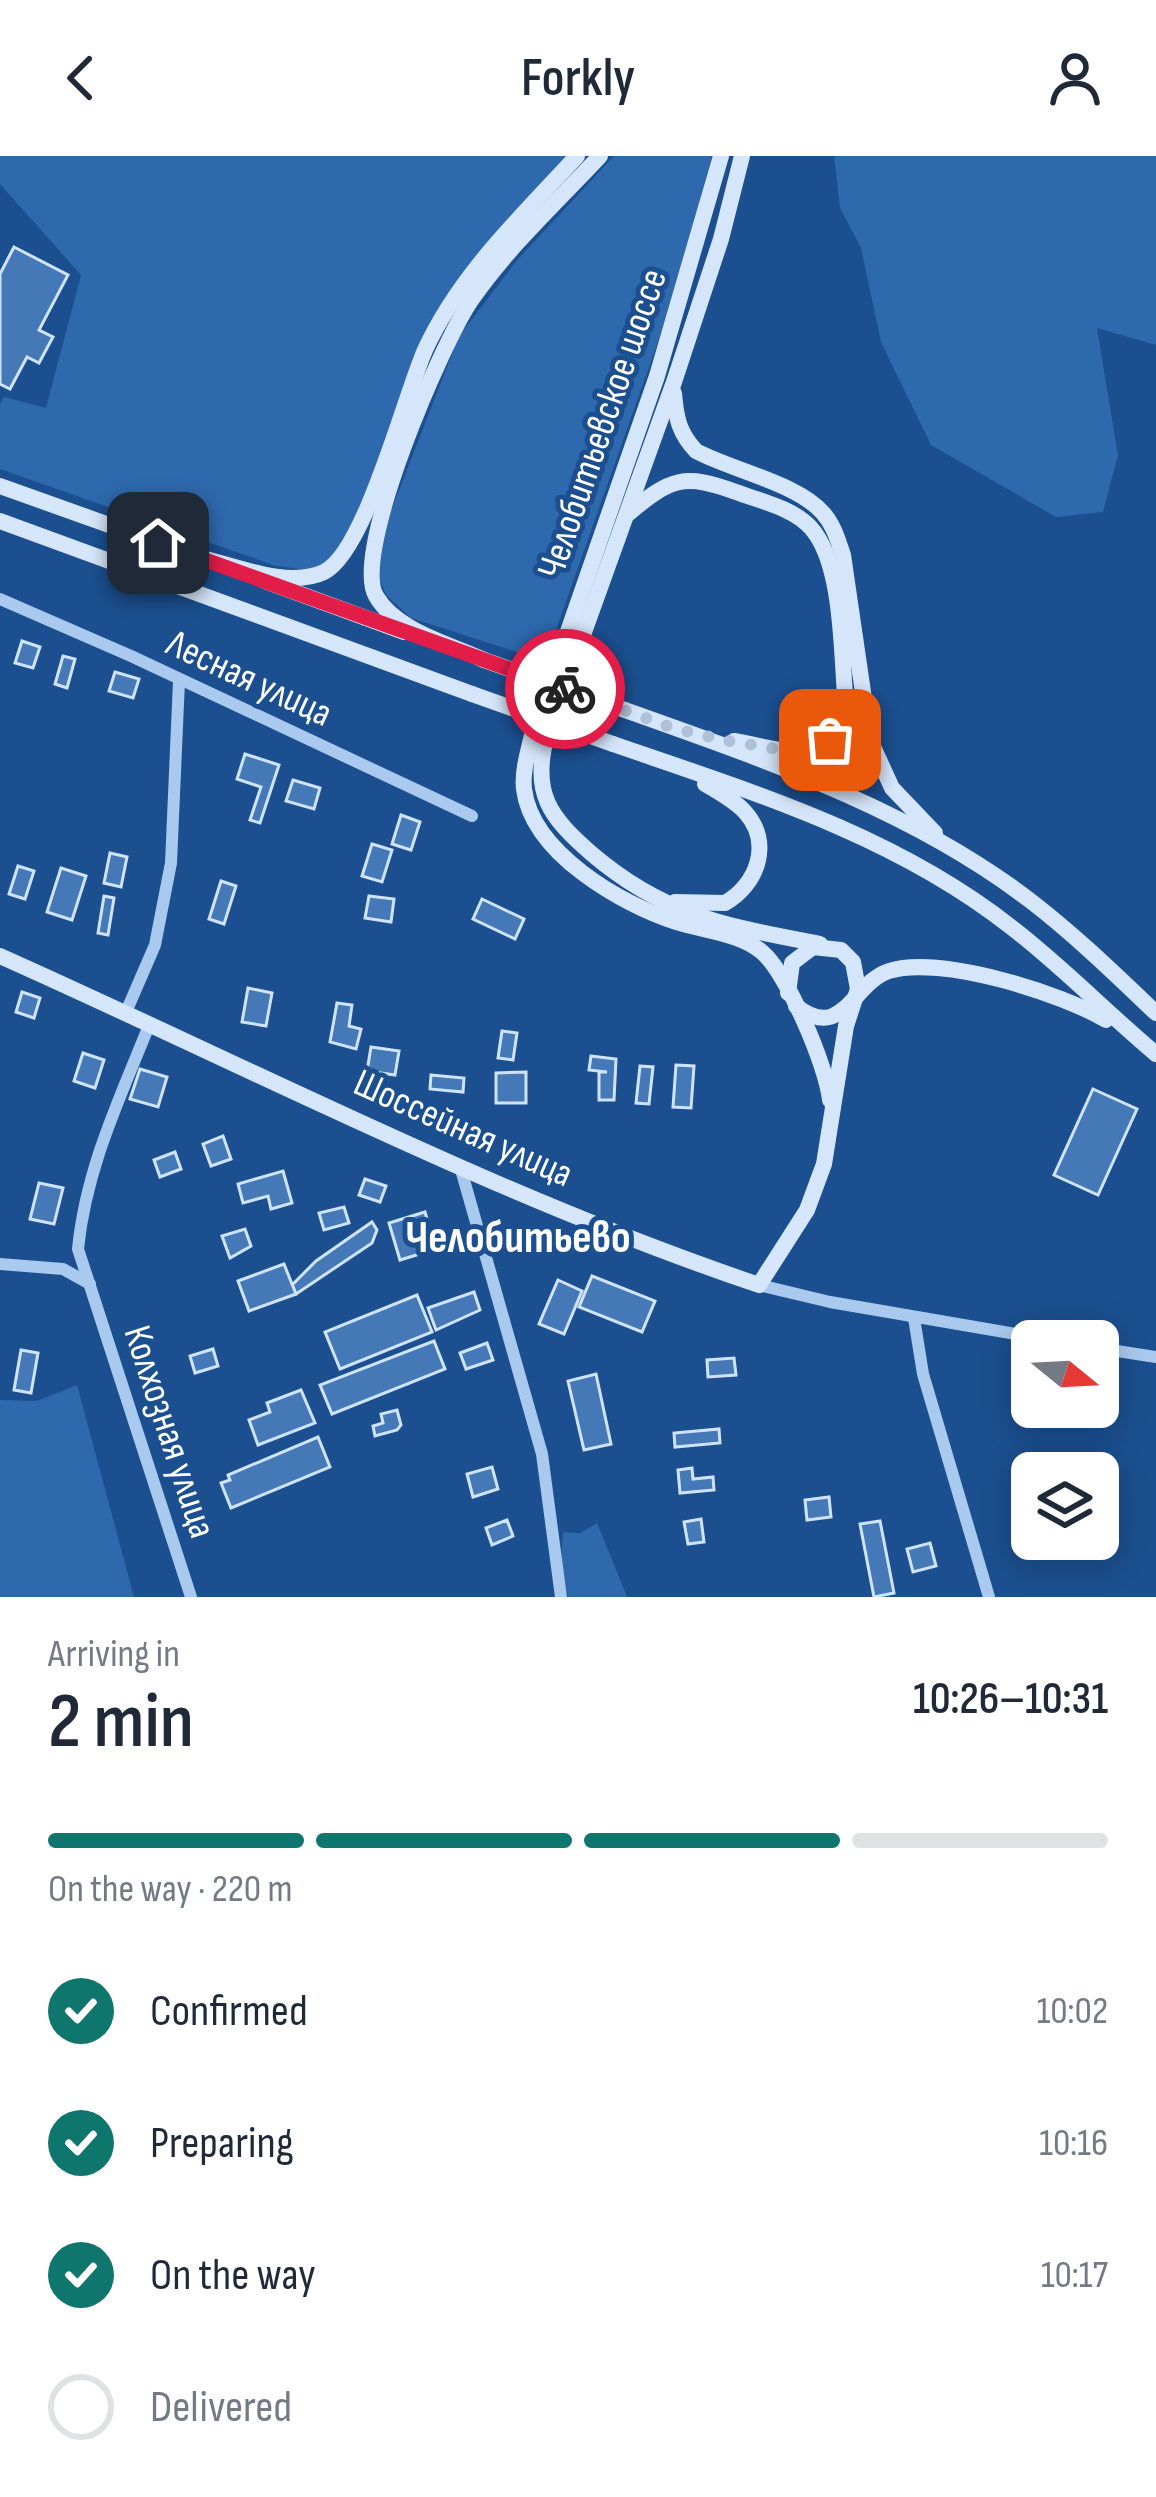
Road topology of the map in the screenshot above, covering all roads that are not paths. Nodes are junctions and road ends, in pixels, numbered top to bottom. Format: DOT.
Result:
graph roads {
  1 [pos="577,156"];
  2 [pos="600,156"];
  3 [pos="742,156"];
  4 [pos="720,161"];
  5 [pos="674,382"];
  6 [pos="0,486"];
  7 [pos="628,513"];
  8 [pos="0,521"];
  9 [pos="198,557"];
  10 [pos="0,599"];
  11 [pos="484,660"];
  12 [pos="179,681"];
  13 [pos="673,728"];
  14 [pos="656,759"];
  15 [pos="472,816"];
  16 [pos="964,856"];
  17 [pos="619,876"];
  18 [pos="832,947"];
  19 [pos="0,956"];
  20 [pos="1104,964"];
  21 [pos="856,997"];
  22 [pos="1156,997"];
  23 [pos="791,998"];
  24 [pos="126,1012"];
  25 [pos="1156,1013"];
  26 [pos="150,1023"];
  27 [pos="1149,1048"];
  28 [pos="827,1149"];
  29 [pos="460,1165"];
  30 [pos="78,1249"];
  31 [pos="0,1264"];
  32 [pos="64,1269"];
  33 [pos="91,1284"];
  34 [pos="759,1285"];
  35 [pos="914,1318"];
  36 [pos="1011,1334"];
  37 [pos="1119,1351"];
  38 [pos="1156,1357"];
  39 [pos="191,1597"];
  40 [pos="561,1597"];
  41 [pos="989,1597"];
  1 -- 9 [label="street"];
  2 -- 11 [label="street"];
  3 -- 5 [label="street, Челобитьевское шоссе"];
  4 -- 23 [label="street, Челобитьевское шоссе"];
  5 -- 7 [label="street, Челобитьевское шоссе"];
  5 -- 16 [label="street"];
  6 -- 9 [label="street"];
  7 -- 13 [label="street"];
  7 -- 17 [label="street, Челобитьевское шоссе"];
  8 -- 14 [label="street, bridge"];
  9 -- 11 [label="street"];
  10 -- 12 [label="street, Лесная улица"];
  11 -- 13 [label="street, bridge"];
  12 -- 15 [label="street, Лесная улица"];
  12 -- 24 [label="street"];
  13 -- 16 [label="street"];
  14 -- 17 [label="street"];
  14 -- 27 [label="street"];
  16 -- 20 [label="street"];
  17 -- 18 [label="street, Челобитьевское шоссе"];
  18 -- 21 [label="street"];
  18 -- 23 [label="street"];
  19 -- 24 [label="street, Шоссейная улица"];
  20 -- 22 [label="street"];
  20 -- 25 [label="street"];
  21 -- 23 [label="street"];
  21 -- 27 [label="street"];
  21 -- 28 [label="street, Челобитьевское шоссе"];
  23 -- 28 [label="street, Челобитьевское шоссе"];
  24 -- 26 [label="street, Шоссейная улица"];
  26 -- 29 [label="street, Шоссейная улица"];
  26 -- 30 [label="street, Колхозная улица"];
  28 -- 34 [label="street, Челобитьевское шоссе"];
  29 -- 34 [label="street, Шоссейная улица"];
  29 -- 40 [label="street"];
  30 -- 32 [label="street"];
  30 -- 33 [label="street, Колхозная улица"];
  31 -- 32 [label="street, Колхозная улица"];
  32 -- 33 [label="street, Колхозная улица"];
  33 -- 39 [label="street, Колхозная улица"];
  34 -- 35 [label="street, Шоссейная улица"];
  35 -- 36 [label="street, Шоссейная улица"];
  35 -- 41 [label="street"];
  37 -- 38 [label="street"];
}
